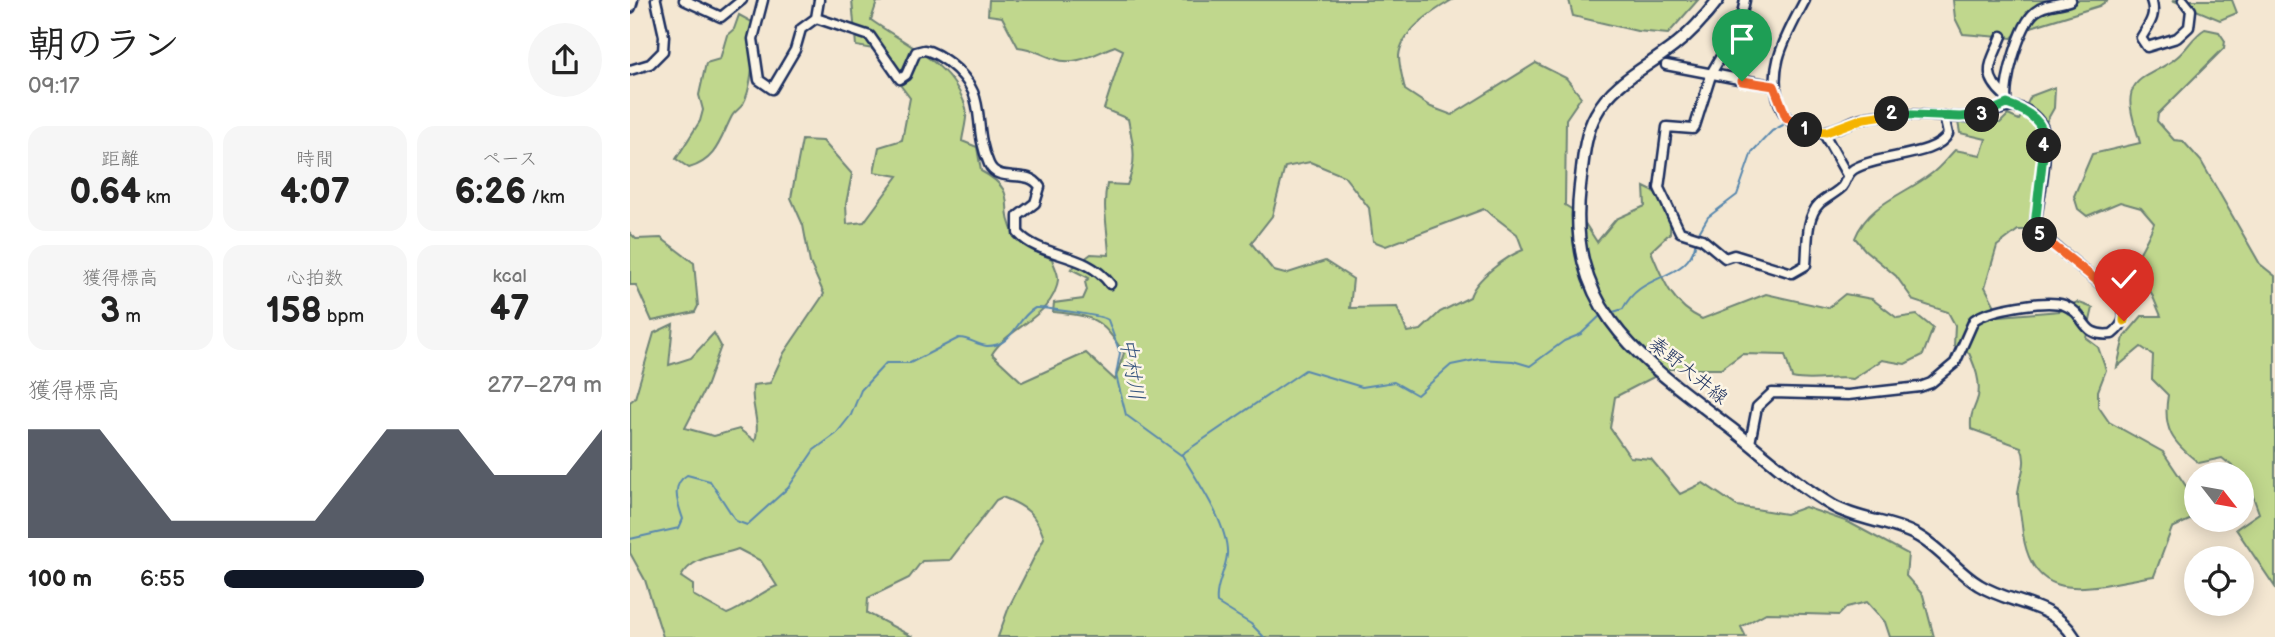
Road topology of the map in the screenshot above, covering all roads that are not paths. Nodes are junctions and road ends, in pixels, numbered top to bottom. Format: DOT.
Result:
graph roads {
  1 [pos="632,0"];
  2 [pos="656,0"];
  3 [pos="684,0"];
  4 [pos="742,0"];
  5 [pos="763,0"];
  6 [pos="820,0"];
  7 [pos="1718,0"];
  8 [pos="1745,0"];
  9 [pos="1805,0"];
  10 [pos="2071,0"];
  11 [pos="2151,0"];
  12 [pos="2183,0"];
  13 [pos="630,7"];
  14 [pos="816,18"];
  15 [pos="2002,36"];
  16 [pos="1666,65"];
  17 [pos="630,70"];
  18 [pos="1712,72"];
  19 [pos="1774,86"];
  20 [pos="2006,100"];
  21 [pos="1944,116"];
  22 [pos="1823,132"];
  23 [pos="1847,175"];
  24 [pos="1110,284"];
  25 [pos="1750,443"];
  26 [pos="2074,637"];
  1 -- 13 [label="main road"];
  2 -- 17 [label="street"];
  3 -- 4 [label="street"];
  5 -- 14 [label="street"];
  6 -- 14 [label="street"];
  7 -- 25 [label="main road, 秦野大井線"];
  8 -- 18 [label="street"];
  9 -- 19 [label="street"];
  10 -- 20 [label="street"];
  11 -- 12 [label="street"];
  14 -- 24 [label="street"];
  15 -- 20 [label="street"];
  16 -- 18 [label="street"];
  18 -- 19 [label="street"];
  18 -- 23 [label="street"];
  19 -- 22 [label="street"];
  20 -- 21 [label="street"];
  20 -- 25 [label="street"];
  21 -- 22 [label="street"];
  21 -- 23 [label="street"];
  22 -- 23 [label="street"];
  25 -- 26 [label="main road, 秦野大井線"];
}
